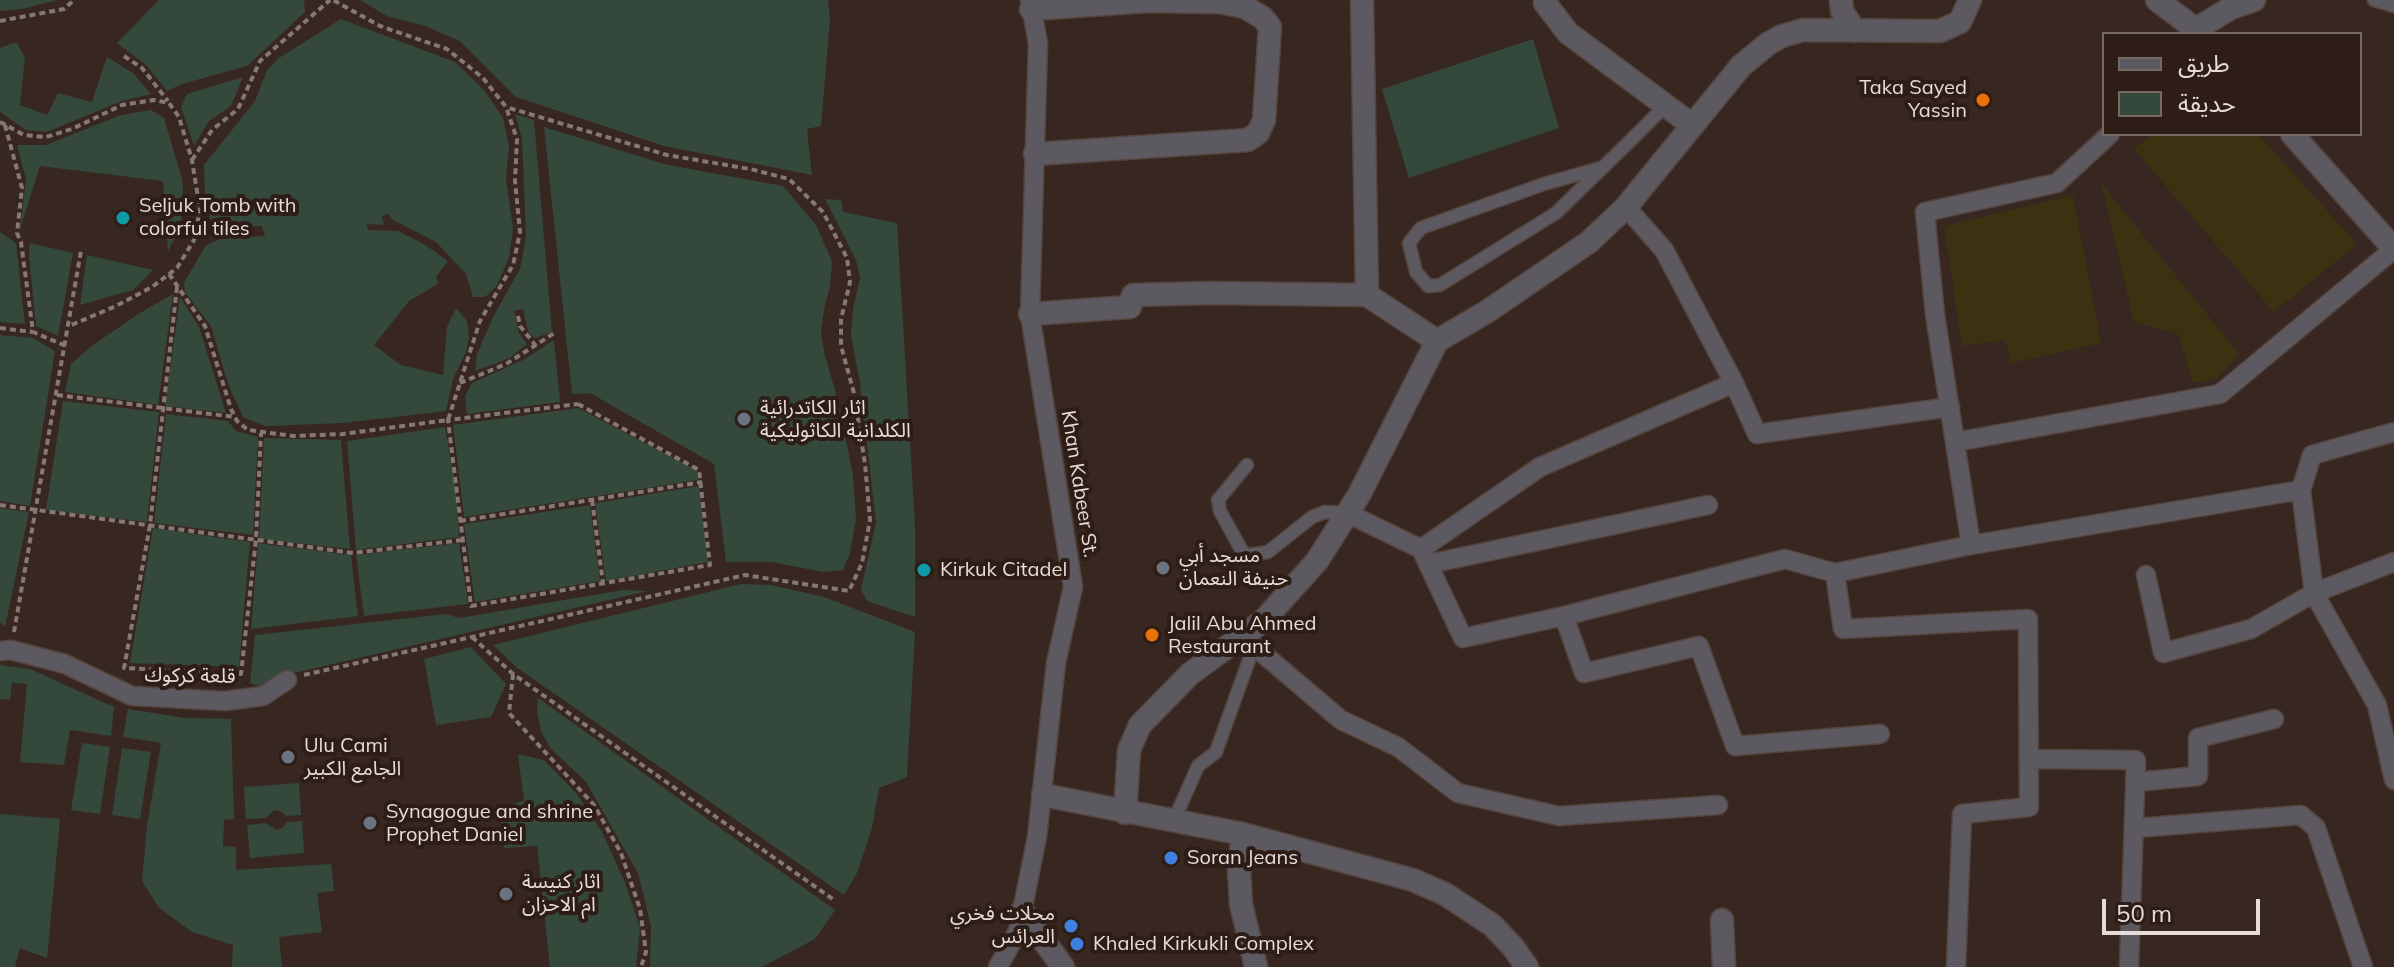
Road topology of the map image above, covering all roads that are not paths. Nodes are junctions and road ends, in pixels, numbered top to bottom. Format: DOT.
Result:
graph roads {
  1 [pos="1362,0"];
  2 [pos="1841,0"];
  3 [pos="1970,0"];
  4 [pos="2157,0"];
  5 [pos="2254,0"];
  6 [pos="2374,0"];
  7 [pos="1542,1"];
  8 [pos="1030,4"];
  9 [pos="2394,6"];
  10 [pos="1855,31"];
  11 [pos="2199,31"];
  12 [pos="1664,107"];
  13 [pos="1692,125"];
  14 [pos="2108,136"];
  15 [pos="2294,136"];
  16 [pos="1035,154"];
  17 [pos="1604,167"];
  18 [pos="1626,207"];
  19 [pos="2394,249"];
  20 [pos="1367,295"];
  21 [pos="1030,314"];
  22 [pos="1437,341"];
  23 [pos="1734,383"];
  24 [pos="1950,407"];
  25 [pos="2394,432"];
  26 [pos="1955,442"];
  27 [pos="1247,465"];
  28 [pos="2301,490"];
  29 [pos="1708,505"];
  30 [pos="1347,513"];
  31 [pos="1971,545"];
  32 [pos="1425,556"];
  33 [pos="2394,562"];
  34 [pos="1835,573"];
  35 [pos="2146,575"];
  36 [pos="2314,593"];
  37 [pos="1564,616"];
  38 [pos="1250,639"];
  39 [pos="5,651"];
  40 [pos="287,680"];
  41 [pos="2386,703"];
  42 [pos="2274,719"];
  43 [pos="1880,734"];
  44 [pos="2029,759"];
  45 [pos="2394,780"];
  46 [pos="2136,782"];
  47 [pos="1043,795"];
  48 [pos="1718,805"];
  49 [pos="1125,813"];
  50 [pos="1174,820"];
  51 [pos="2136,828"];
  52 [pos="1243,834"];
  53 [pos="1022,911"];
  54 [pos="1722,920"];
  55 [pos="998,967"];
  56 [pos="1063,967"];
  57 [pos="1256,967"];
  58 [pos="1527,967"];
  59 [pos="1724,967"];
  60 [pos="1956,967"];
  61 [pos="2129,967"];
  62 [pos="2363,967"];
  1 -- 20 [label="street"];
  2 -- 10 [label="street"];
  3 -- 10 [label="street"];
  4 -- 11 [label="street"];
  5 -- 11 [label="street"];
  6 -- 9 [label="lane"];
  7 -- 12 [label="street"];
  8 -- 16 [label="street, Khan Kabeer St."];
  8 -- 16 [label="street"];
  10 -- 13 [label="street"];
  12 -- 13 [label="street"];
  12 -- 17 [label="lane"];
  13 -- 18 [label="street"];
  14 -- 24 [label="street"];
  15 -- 19 [label="street"];
  16 -- 21 [label="street, Khan Kabeer St."];
  17 -- 17 [label="lane"];
  18 -- 22 [label="street"];
  18 -- 23 [label="street"];
  19 -- 26 [label="street"];
  20 -- 21 [label="street"];
  20 -- 22 [label="street"];
  21 -- 47 [label="street, Khan Kabeer St."];
  22 -- 30 [label="street"];
  23 -- 24 [label="street"];
  23 -- 32 [label="street"];
  24 -- 26 [label="street"];
  25 -- 28 [label="street"];
  26 -- 31 [label="street"];
  27 -- 30 [label="lane"];
  28 -- 31 [label="street"];
  28 -- 36 [label="street"];
  29 -- 32 [label="street"];
  30 -- 32 [label="street"];
  30 -- 38 [label="street"];
  31 -- 34 [label="street"];
  32 -- 37 [label="street"];
  33 -- 36 [label="street"];
  34 -- 37 [label="street"];
  34 -- 44 [label="street"];
  35 -- 36 [label="street"];
  36 -- 41 [label="street"];
  37 -- 43 [label="street"];
  38 -- 48 [label="street"];
  38 -- 49 [label="street"];
  38 -- 50 [label="lane"];
  39 -- 40 [label="street, قلعة كركوك"];
  41 -- 45 [label="street"];
  42 -- 46 [label="street"];
  44 -- 46 [label="street"];
  44 -- 60 [label="street"];
  46 -- 51 [label="street"];
  47 -- 49 [label="street"];
  47 -- 53 [label="street, Khan Kabeer St."];
  49 -- 50 [label="street"];
  50 -- 52 [label="street"];
  51 -- 61 [label="street"];
  51 -- 62 [label="street"];
  52 -- 57 [label="street"];
  52 -- 58 [label="street"];
  53 -- 55 [label="street, Khan Kabeer St."];
  53 -- 56 [label="street"];
  54 -- 59 [label="street"];
}
